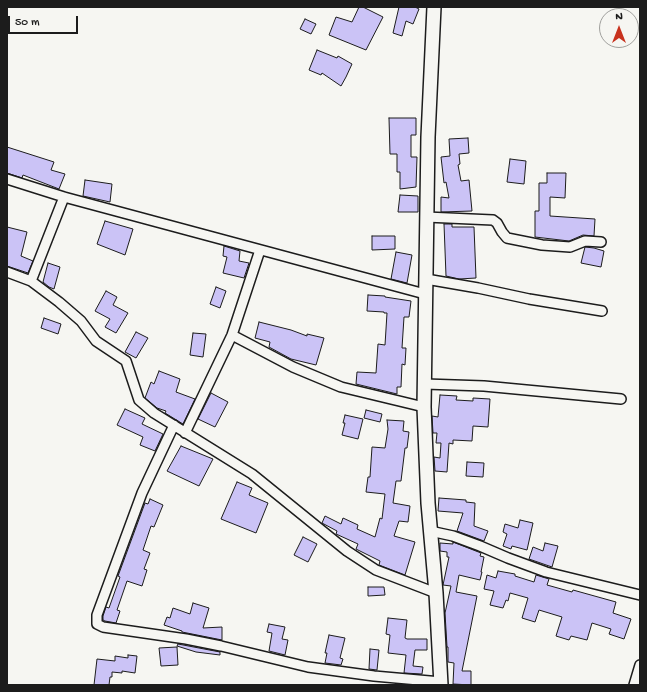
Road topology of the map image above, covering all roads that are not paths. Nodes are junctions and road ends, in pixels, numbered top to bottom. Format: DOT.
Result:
graph roads {
  1 [pos="434,7"];
  2 [pos="7,179"];
  3 [pos="64,197"];
  4 [pos="426,217"];
  5 [pos="601,242"];
  6 [pos="260,250"];
  7 [pos="7,272"];
  8 [pos="426,279"];
  9 [pos="30,281"];
  10 [pos="425,294"];
  11 [pos="602,311"];
  12 [pos="232,335"];
  13 [pos="425,384"];
  14 [pos="621,399"];
  15 [pos="424,407"];
  16 [pos="174,425"];
  17 [pos="185,432"];
  18 [pos="430,532"];
  19 [pos="436,593"];
  20 [pos="640,595"];
  21 [pos="640,665"];
  22 [pos="441,683"];
  23 [pos="634,685"];
  1 -- 4 [label="street"];
  2 -- 3 [label="street"];
  3 -- 6 [label="street"];
  3 -- 9 [label="street"];
  4 -- 5 [label="street"];
  4 -- 8 [label="street"];
  6 -- 10 [label="street"];
  6 -- 12 [label="street"];
  7 -- 9 [label="street"];
  8 -- 10 [label="street"];
  8 -- 11 [label="street"];
  9 -- 16 [label="street"];
  10 -- 13 [label="street"];
  12 -- 15 [label="street"];
  12 -- 17 [label="street"];
  13 -- 14 [label="street"];
  13 -- 15 [label="street"];
  15 -- 18 [label="street"];
  16 -- 17 [label="street"];
  16 -- 22 [label="street"];
  17 -- 19 [label="street"];
  18 -- 19 [label="street"];
  18 -- 20 [label="street"];
  19 -- 22 [label="street"];
  21 -- 23 [label="street"];
}
